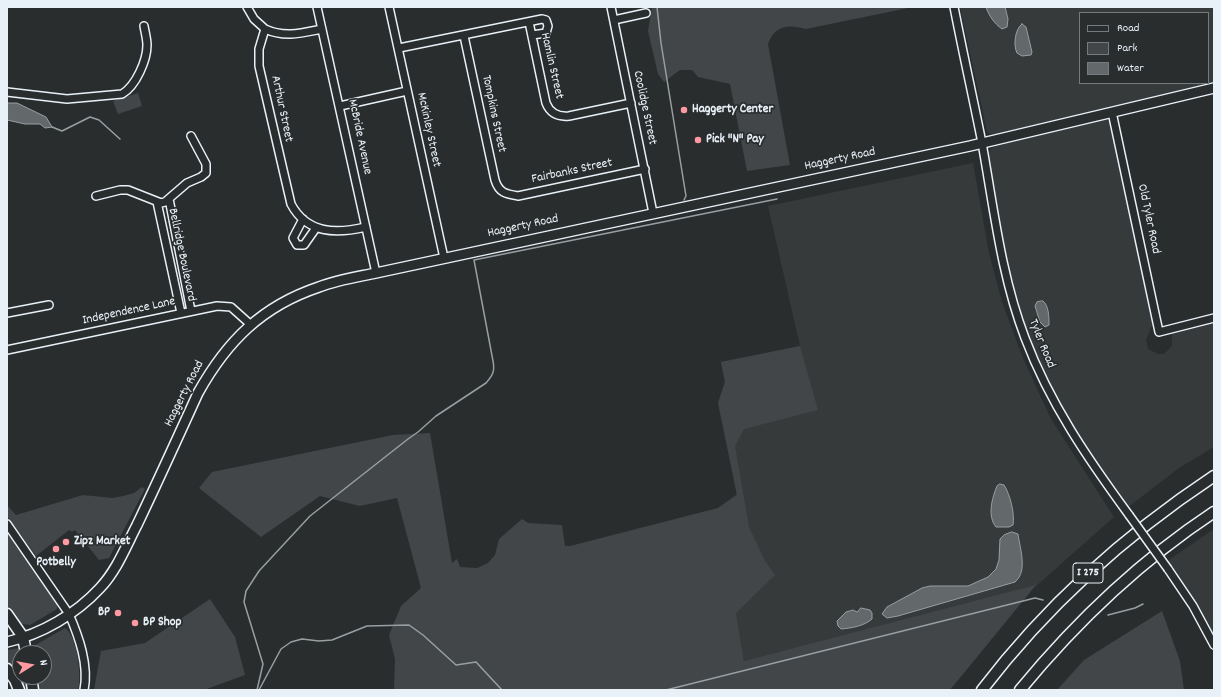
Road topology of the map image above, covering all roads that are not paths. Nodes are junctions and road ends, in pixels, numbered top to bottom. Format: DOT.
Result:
graph roads {
  1 [pos="247,7"];
  2 [pos="317,7"];
  3 [pos="389,7"];
  4 [pos="611,7"];
  5 [pos="954,7"];
  6 [pos="646,13"];
  7 [pos="614,20"];
  8 [pos="529,22"];
  9 [pos="144,26"];
  10 [pos="266,29"];
  11 [pos="322,29"];
  12 [pos="532,35"];
  13 [pos="464,36"];
  14 [pos="399,48"];
  15 [pos="1214,88"];
  16 [pos="407,91"];
  17 [pos="7,92"];
  18 [pos="631,103"];
  19 [pos="340,106"];
  20 [pos="1112,112"];
  21 [pos="191,136"];
  22 [pos="982,143"];
  23 [pos="645,169"];
  24 [pos="504,193"];
  25 [pos="96,196"];
  26 [pos="167,200"];
  27 [pos="157,202"];
  28 [pos="653,213"];
  29 [pos="302,219"];
  30 [pos="366,227"];
  31 [pos="316,228"];
  32 [pos="444,258"];
  33 [pos="376,272"];
  34 [pos="49,305"];
  35 [pos="191,311"];
  36 [pos="7,313"];
  37 [pos="181,313"];
  38 [pos="1214,318"];
  39 [pos="250,324"];
  40 [pos="7,350"];
  41 [pos="1214,476"];
  42 [pos="1214,512"];
  43 [pos="7,524"];
  44 [pos="7,614"];
  45 [pos="69,614"];
  46 [pos="23,637"];
  47 [pos="7,642"];
  48 [pos="24,645"];
  49 [pos="1214,645"];
  50 [pos="7,670"];
  51 [pos="19,690"];
  52 [pos="84,690"];
  53 [pos="982,690"];
  54 [pos="1020,690"];
  1 -- 10 [label="street"];
  2 -- 11 [label="street, McBride Avenue"];
  3 -- 14 [label="street, McKinley Street"];
  4 -- 7 [label="street, Coolidge Street"];
  5 -- 22 [label="street, Tyler Road"];
  6 -- 7 [label="street"];
  7 -- 18 [label="street, Coolidge Street"];
  8 -- 12 [label="street, Hamlin Street"];
  8 -- 12 [label="street"];
  8 -- 13 [label="street"];
  9 -- 17 [label="street"];
  10 -- 11 [label="street"];
  10 -- 29 [label="street, Arthur Street"];
  11 -- 19 [label="street, McBride Avenue"];
  12 -- 18 [label="street, Hamlin Street"];
  13 -- 14 [label="street"];
  13 -- 24 [label="street, Tompkins Street"];
  14 -- 16 [label="street, McKinley Street"];
  15 -- 20 [label="main road, Haggerty Road"];
  16 -- 19 [label="street"];
  16 -- 32 [label="street, McKinley Street"];
  18 -- 23 [label="street, Coolidge Street"];
  19 -- 30 [label="street, McBride Avenue"];
  20 -- 22 [label="main road, Haggerty Road"];
  20 -- 38 [label="street, Old Tyler Road"];
  21 -- 26 [label="street"];
  22 -- 28 [label="main road, Haggerty Road"];
  22 -- 49 [label="street, Tyler Road, bridge"];
  23 -- 24 [label="street, Fairbanks Street"];
  23 -- 28 [label="street, Coolidge Street"];
  25 -- 27 [label="street"];
  26 -- 27 [label="street"];
  26 -- 35 [label="street, Bellridge Boulevard"];
  27 -- 37 [label="street, Bellridge Boulevard"];
  28 -- 32 [label="main road, Haggerty Road"];
  29 -- 31 [label="street, Arthur Street"];
  29 -- 31 [label="street"];
  30 -- 31 [label="street, Arthur Street"];
  30 -- 33 [label="street, McBride Avenue"];
  32 -- 33 [label="main road, Haggerty Road"];
  33 -- 39 [label="main road, Haggerty Road"];
  34 -- 36 [label="street"];
  35 -- 37 [label="street, Independence Lane"];
  35 -- 39 [label="street, Independence Lane"];
  37 -- 40 [label="street, Independence Lane"];
  39 -- 45 [label="main road, Haggerty Road"];
  41 -- 53 [label="highway, I 275"];
  42 -- 54 [label="highway, I 275"];
  43 -- 45 [label="street"];
  44 -- 46 [label="highway"];
  45 -- 46 [label="main road, Haggerty Road"];
  45 -- 52 [label="street"];
  46 -- 47 [label="main road, Haggerty Road"];
  46 -- 48 [label="highway"];
  50 -- 51 [label="highway"];
}
